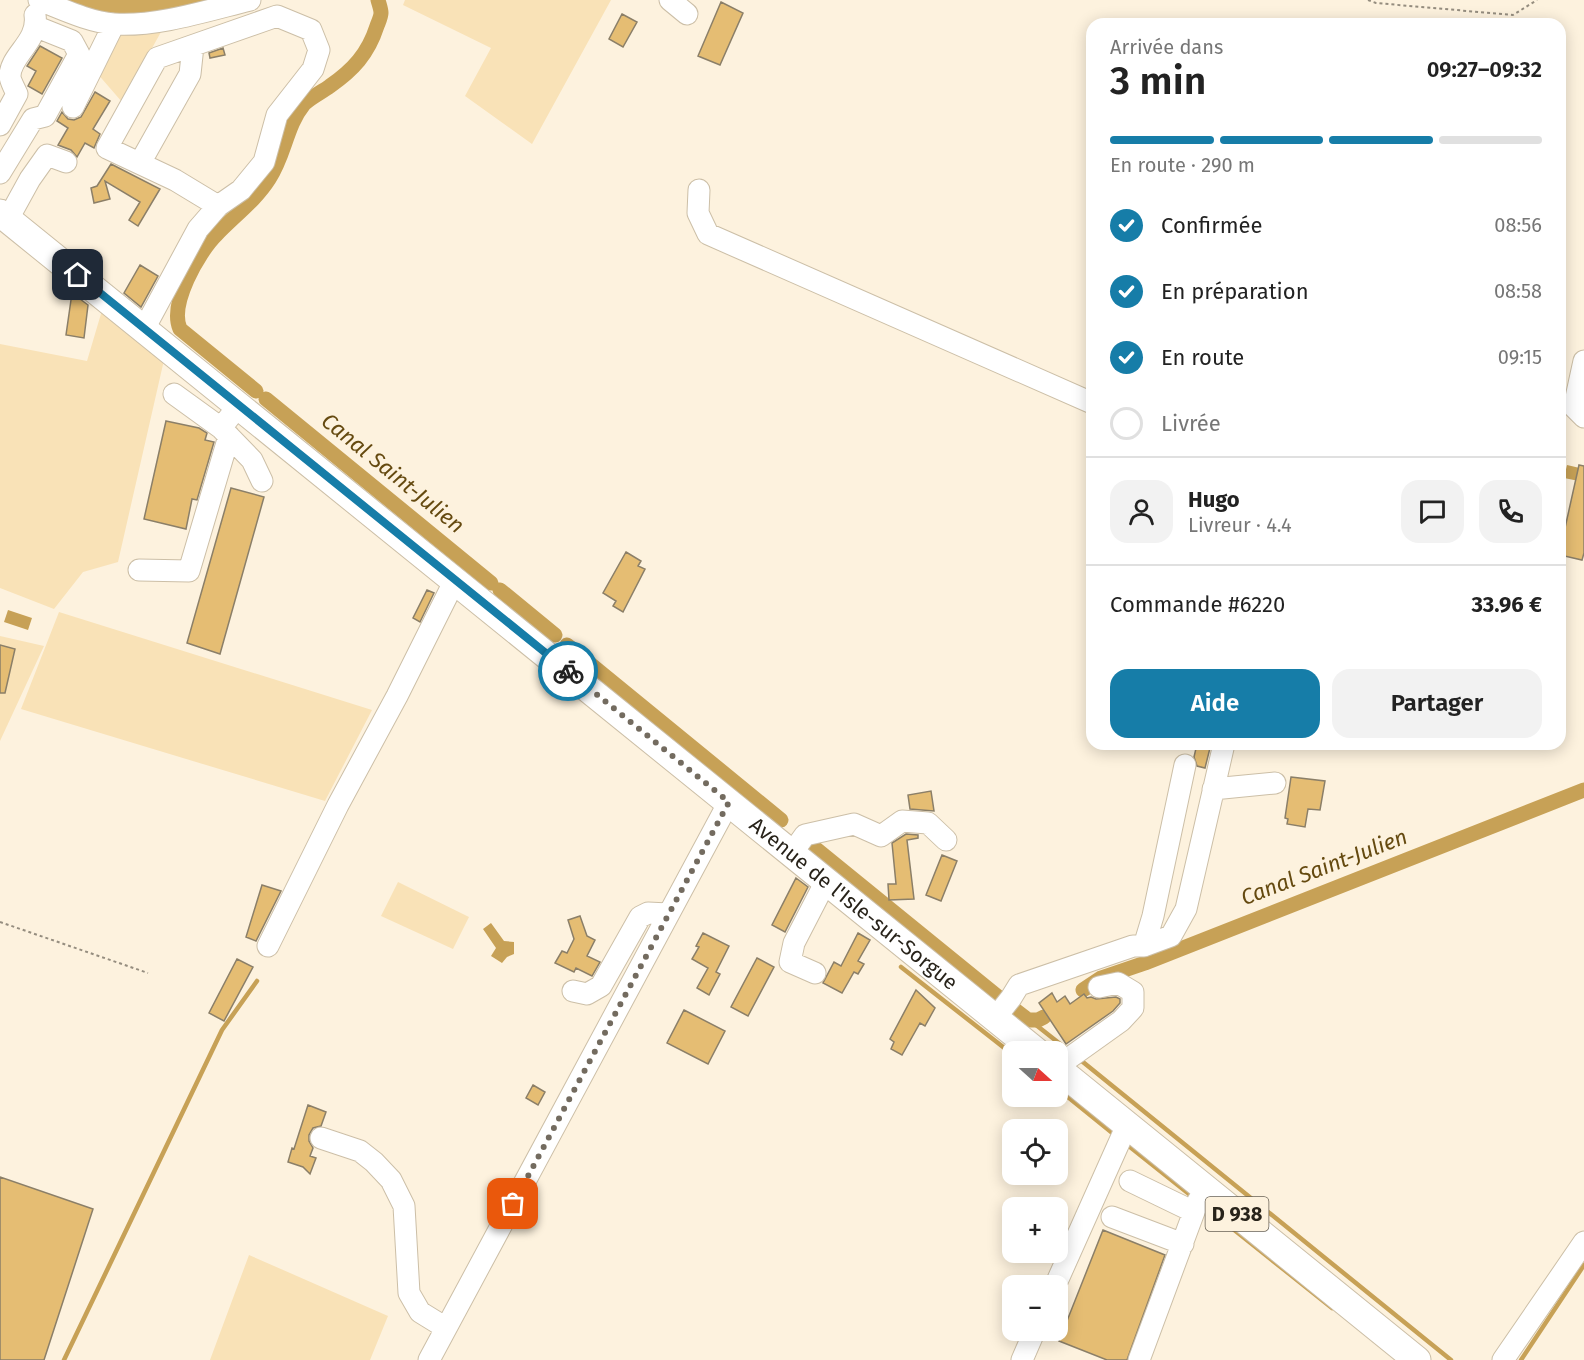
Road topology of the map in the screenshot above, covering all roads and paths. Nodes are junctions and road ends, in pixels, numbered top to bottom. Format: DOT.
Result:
graph roads {
  1 [pos="33,0"];
  2 [pos="39,0"];
  3 [pos="250,0"];
  4 [pos="670,0"];
  5 [pos="1368,0"];
  6 [pos="1538,0"];
  7 [pos="687,14"];
  8 [pos="114,24"];
  9 [pos="37,27"];
  10 [pos="193,46"];
  11 [pos="73,107"];
  12 [pos="0,124"];
  13 [pos="66,162"];
  14 [pos="140,163"];
  15 [pos="0,173"];
  16 [pos="699,190"];
  17 [pos="218,206"];
  18 [pos="4,216"];
  19 [pos="144,329"];
  20 [pos="1584,361"];
  21 [pos="174,394"];
  22 [pos="1086,400"];
  23 [pos="239,405"];
  24 [pos="1584,417"];
  25 [pos="225,432"];
  26 [pos="262,481"];
  27 [pos="140,570"];
  28 [pos="454,580"];
  29 [pos="1223,750"];
  30 [pos="1185,765"];
  31 [pos="1275,783"];
  32 [pos="1213,789"];
  33 [pos="729,802"];
  34 [pos="946,840"];
  35 [pos="792,853"];
  36 [pos="826,881"];
  37 [pos="668,914"];
  38 [pos="0,922"];
  39 [pos="268,946"];
  40 [pos="1144,946"];
  41 [pos="148,973"];
  42 [pos="815,974"];
  43 [pos="1099,987"];
  44 [pos="573,991"];
  45 [pos="996,1017"];
  46 [pos="1024,1041"];
  47 [pos="1068,1060"];
  48 [pos="1068,1075"];
  49 [pos="1127,1125"];
  50 [pos="321,1138"];
  51 [pos="1130,1181"];
  52 [pos="1200,1200"];
  53 [pos="1112,1217"];
  54 [pos="1584,1242"];
  55 [pos="1183,1244"];
  56 [pos="1060,1275"];
  57 [pos="446,1328"];
  58 [pos="1030,1341"];
  59 [pos="429,1360"];
  60 [pos="1022,1360"];
  61 [pos="1139,1360"];
  62 [pos="1417,1360"];
  63 [pos="1503,1360"];
  1 -- 9 [label="street"];
  2 -- 8 [label="street"];
  3 -- 8 [label="street"];
  4 -- 7 [label="street"];
  5 -- 6 [label="path"];
  8 -- 11 [label="street"];
  9 -- 12 [label="street"];
  9 -- 15 [label="street"];
  10 -- 14 [label="street"];
  10 -- 14 [label="street"];
  10 -- 17 [label="street"];
  13 -- 18 [label="street"];
  14 -- 17 [label="street"];
  16 -- 22 [label="street"];
  17 -- 19 [label="street"];
  18 -- 19 [label="main road, Avenue de l'Isle-sur-Sorgue"];
  19 -- 23 [label="main road, Avenue de l'Isle-sur-Sorgue"];
  20 -- 24 [label="street"];
  21 -- 25 [label="street"];
  23 -- 25 [label="street"];
  23 -- 28 [label="main road, Avenue de l'Isle-sur-Sorgue"];
  25 -- 26 [label="street"];
  25 -- 27 [label="street"];
  28 -- 33 [label="main road, Avenue de l'Isle-sur-Sorgue"];
  28 -- 39 [label="street"];
  29 -- 32 [label="street"];
  30 -- 40 [label="street"];
  31 -- 32 [label="street"];
  32 -- 40 [label="street"];
  33 -- 35 [label="main road, Avenue de l'Isle-sur-Sorgue"];
  33 -- 37 [label="street"];
  34 -- 35 [label="street"];
  35 -- 36 [label="main road, Avenue de l'Isle-sur-Sorgue"];
  36 -- 42 [label="street"];
  36 -- 45 [label="main road, Avenue de l'Isle-sur-Sorgue"];
  37 -- 44 [label="street"];
  37 -- 57 [label="street"];
  38 -- 41 [label="path"];
  40 -- 45 [label="street"];
  43 -- 47 [label="street"];
  45 -- 46 [label="main road, Avenue de l'Isle-sur-Sorgue"];
  48 -- 49 [label="main road, D 938"];
  49 -- 52 [label="main road, D 938"];
  49 -- 56 [label="street"];
  50 -- 57 [label="street"];
  51 -- 52 [label="street"];
  52 -- 55 [label="street"];
  52 -- 62 [label="main road, D 938"];
  53 -- 55 [label="street"];
  54 -- 63 [label="street"];
  55 -- 61 [label="street"];
  57 -- 59 [label="street"];
  58 -- 60 [label="street"];
}
